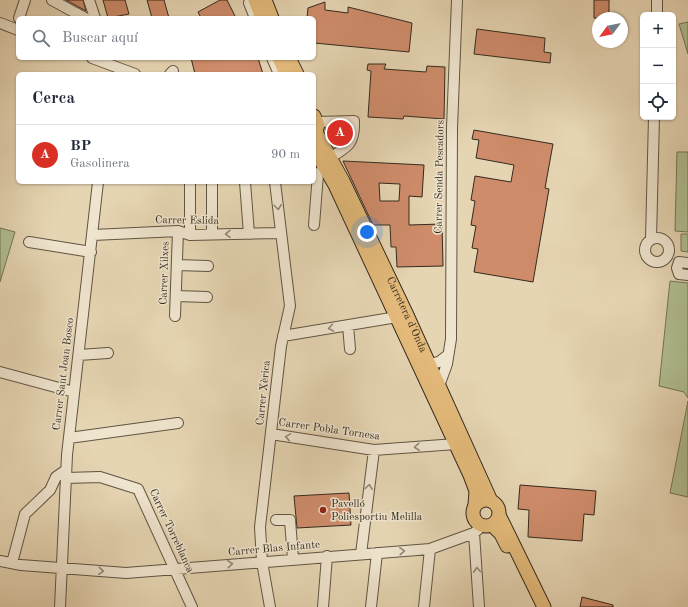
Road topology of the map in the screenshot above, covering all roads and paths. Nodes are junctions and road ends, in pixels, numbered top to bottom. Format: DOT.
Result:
graph roads {
  1 [pos="25,0"];
  2 [pos="52,0"];
  3 [pos="89,0"];
  4 [pos="250,0"];
  5 [pos="255,0"];
  6 [pos="265,0"];
  7 [pos="457,0"];
  8 [pos="657,0"];
  9 [pos="657,12"];
  10 [pos="21,16"];
  11 [pos="81,16"];
  12 [pos="94,16"];
  13 [pos="254,16"];
  14 [pos="261,16"];
  15 [pos="271,16"];
  16 [pos="0,23"];
  17 [pos="16,27"];
  18 [pos="97,60"];
  19 [pos="273,60"];
  20 [pos="280,60"];
  21 [pos="290,60"];
  22 [pos="108,65"];
  23 [pos="129,72"];
  24 [pos="278,72"];
  25 [pos="285,72"];
  26 [pos="296,72"];
  27 [pos="654,120"];
  28 [pos="316,126"];
  29 [pos="316,129"];
  30 [pos="316,151"];
  31 [pos="328,162"];
  32 [pos="98,184"];
  33 [pos="190,184"];
  34 [pos="212,184"];
  35 [pos="245,184"];
  36 [pos="275,184"];
  37 [pos="314,225"];
  38 [pos="178,231"];
  39 [pos="281,233"];
  40 [pos="212,234"];
  41 [pos="249,234"];
  42 [pos="92,235"];
  43 [pos="190,235"];
  44 [pos="651,239"];
  45 [pos="29,242"];
  46 [pos="91,252"];
  47 [pos="662,261"];
  48 [pos="688,263"];
  49 [pos="177,265"];
  50 [pos="208,266"];
  51 [pos="677,268"];
  52 [pos="688,275"];
  53 [pos="176,296"];
  54 [pos="207,297"];
  55 [pos="175,316"];
  56 [pos="397,317"];
  57 [pos="348,326"];
  58 [pos="283,336"];
  59 [pos="350,349"];
  60 [pos="108,353"];
  61 [pos="79,355"];
  62 [pos="448,355"];
  63 [pos="429,364"];
  64 [pos="0,372"];
  65 [pos="439,386"];
  66 [pos="74,392"];
  67 [pos="178,423"];
  68 [pos="271,434"];
  69 [pos="69,438"];
  70 [pos="456,444"];
  71 [pos="374,450"];
  72 [pos="66,474"];
  73 [pos="491,501"];
  74 [pos="475,506"];
  75 [pos="276,520"];
  76 [pos="487,525"];
  77 [pos="430,549"];
  78 [pos="377,553"];
  79 [pos="361,554"];
  80 [pos="327,556"];
  81 [pos="293,559"];
  82 [pos="0,561"];
  83 [pos="262,562"];
  84 [pos="12,563"];
  85 [pos="62,568"];
  86 [pos="175,569"];
  87 [pos="60,607"];
  88 [pos="192,607"];
  89 [pos="270,607"];
  90 [pos="323,607"];
  91 [pos="371,607"];
  92 [pos="424,607"];
  93 [pos="480,607"];
  94 [pos="536,607"];
  95 [pos="544,607"];
  1 -- 10 [label="street"];
  2 -- 11 [label="street"];
  3 -- 12 [label="street"];
  4 -- 13 [label="street"];
  5 -- 14 [label="main road"];
  6 -- 15 [label="main road"];
  7 -- 62 [label="street, Carrer Senda Pescadors"];
  8 -- 9 [label="street"];
  16 -- 17 [label="street"];
  18 -- 22 [label="street"];
  19 -- 24 [label="street"];
  20 -- 25 [label="main road"];
  21 -- 26 [label="main road"];
  22 -- 23 [label="street"];
  27 -- 44 [label="street"];
  28 -- 31 [label="street"];
  29 -- 31 [label="main road, Carretera d'Onda"];
  30 -- 31 [label="main road, Carretera d'Onda"];
  31 -- 37 [label="street"];
  31 -- 56 [label="main road, Carretera d'Onda"];
  31 -- 63 [label="main road, Carretera d'Onda"];
  32 -- 42 [label="street, Carrer Sant Joan Bosco"];
  33 -- 43 [label="street"];
  34 -- 40 [label="street"];
  35 -- 41 [label="street"];
  36 -- 39 [label="street, Carrer Xèrica, one-way"];
  38 -- 42 [label="street, Carrer Eslida"];
  38 -- 43 [label="street, Carrer Eslida"];
  38 -- 49 [label="street, Carrer Xilxes"];
  39 -- 41 [label="street, Carrer Eslida"];
  39 -- 58 [label="street, Carrer Xèrica"];
  41 -- 40 [label="street, Carrer Eslida, one-way"];
  40 -- 43 [label="street, Carrer Eslida"];
  42 -- 46 [label="street, Carrer Sant Joan Bosco"];
  44 -- 47 [label="street"];
  44 -- 47 [label="street"];
  45 -- 46 [label="street"];
  46 -- 61 [label="street, Carrer Sant Joan Bosco"];
  47 -- 51 [label="street"];
  48 -- 51 [label="street"];
  49 -- 50 [label="street"];
  49 -- 53 [label="street, Carrer Xilxes"];
  51 -- 52 [label="street"];
  53 -- 54 [label="street"];
  53 -- 55 [label="street, Carrer Xilxes"];
  56 -- 57 [label="street"];
  56 -- 70 [label="main road, Carretera d'Onda"];
  57 -- 58 [label="street, one-way"];
  57 -- 59 [label="street"];
  58 -- 68 [label="street, Carrer Xèrica"];
  60 -- 61 [label="street"];
  61 -- 66 [label="street, Carrer Sant Joan Bosco"];
  62 -- 63 [label="street"];
  62 -- 65 [label="street, Carrer Senda Pescadors"];
  63 -- 65 [label="main road, Carretera d'Onda"];
  64 -- 66 [label="street"];
  65 -- 73 [label="main road, Carretera d'Onda"];
  66 -- 69 [label="street, Carrer Sant Joan Bosco"];
  67 -- 69 [label="street"];
  71 -- 68 [label="street, Carrer Pobla Tornesa, one-way"];
  68 -- 83 [label="street, Carrer Xèrica"];
  69 -- 72 [label="street, Carrer Sant Joan Bosco"];
  70 -- 71 [label="street, Carrer Pobla Tornesa, one-way"];
  70 -- 74 [label="main road, Carretera d'Onda"];
  79 -- 71 [label="street, one-way"];
  72 -- 84 [label="street"];
  72 -- 85 [label="street, Carrer Sant Joan Bosco"];
  72 -- 86 [label="street, Carrer Torreblanca"];
  73 -- 74 [label="main road"];
  73 -- 76 [label="main road, Carretera d'Onda"];
  74 -- 76 [label="main road, Carretera d'Onda"];
  75 -- 81 [label="street"];
  76 -- 77 [label="street, Carrer Blas Infante"];
  93 -- 76 [label="street, one-way"];
  76 -- 94 [label="main road"];
  76 -- 95 [label="main road"];
  78 -- 77 [label="street, Carrer Blas Infante, one-way"];
  77 -- 92 [label="street"];
  78 -- 79 [label="street, Carrer Blas Infante"];
  78 -- 91 [label="street"];
  79 -- 80 [label="street, Carrer Blas Infante"];
  80 -- 81 [label="street, Carrer Blas Infante"];
  80 -- 90 [label="street"];
  81 -- 83 [label="street, Carrer Blas Infante"];
  82 -- 84 [label="street, Carrer Blas Infante"];
  86 -- 83 [label="street, Carrer Blas Infante, one-way"];
  83 -- 89 [label="street, Carrer Xèrica"];
  84 -- 85 [label="street, Carrer Blas Infante"];
  85 -- 86 [label="street, Carrer Blas Infante, one-way"];
  85 -- 87 [label="street, Carrer Sant Joan Bosco"];
  86 -- 88 [label="street, Carrer Torreblanca"];
}
